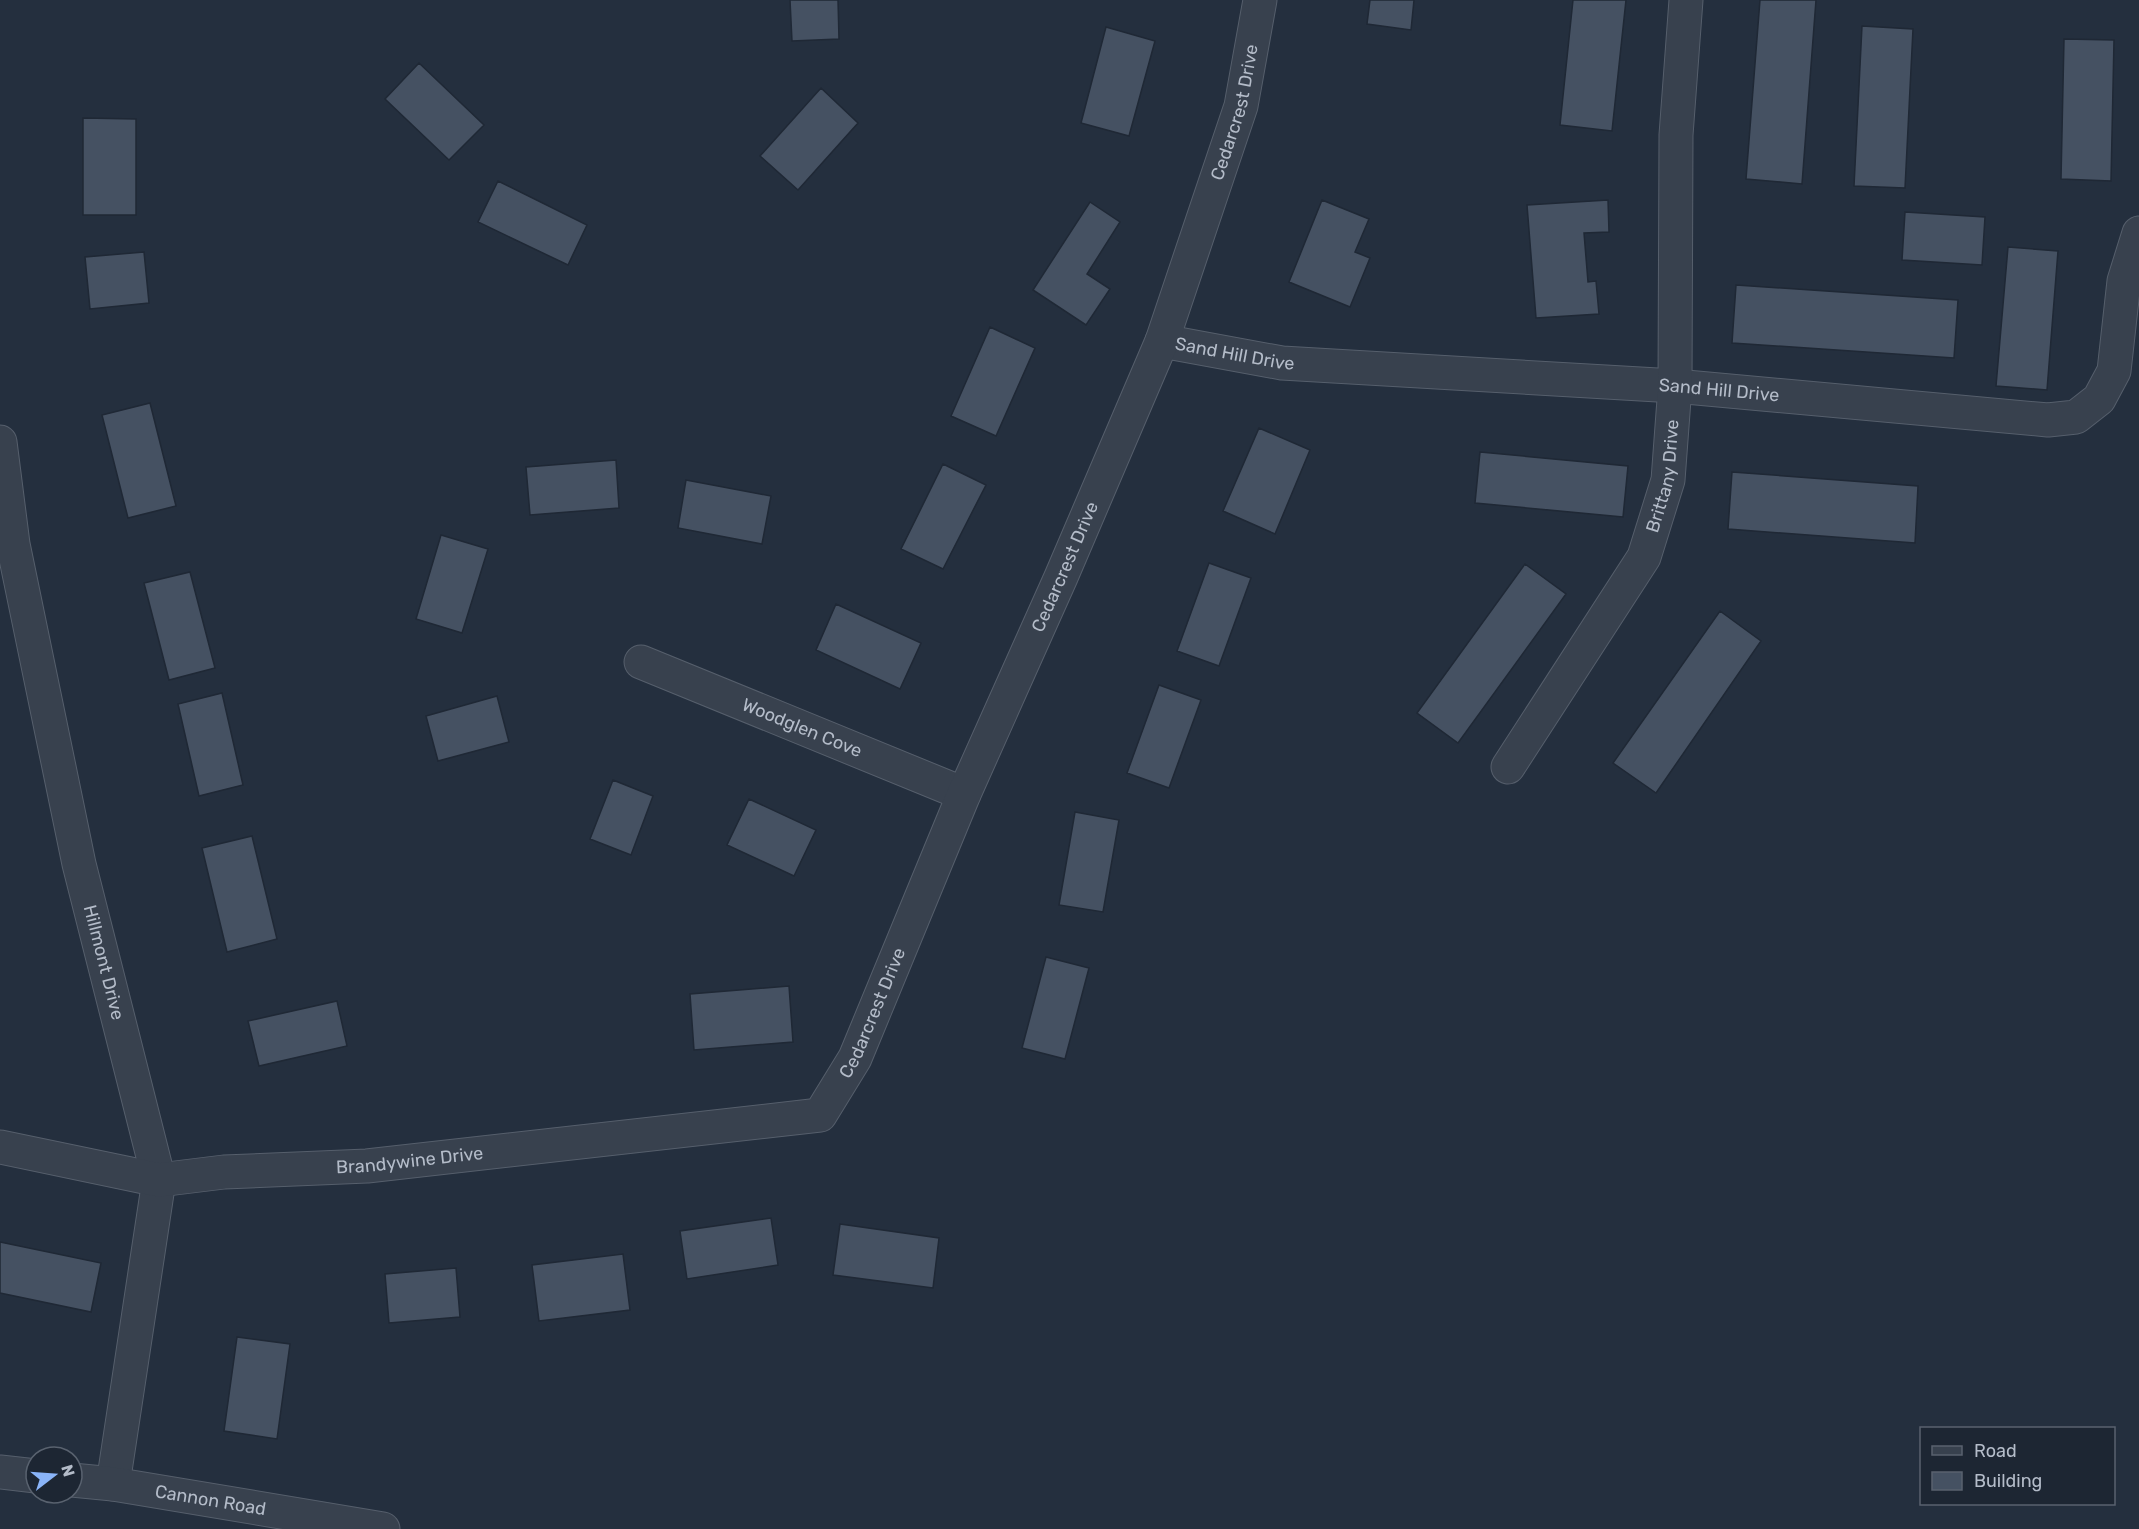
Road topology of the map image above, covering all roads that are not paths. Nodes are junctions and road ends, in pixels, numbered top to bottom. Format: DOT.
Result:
graph roads {
  1 [pos="1260,0"];
  2 [pos="1686,0"];
  3 [pos="2139,233"];
  4 [pos="1162,341"];
  5 [pos="1675,386"];
  6 [pos="0,442"];
  7 [pos="641,662"];
  8 [pos="1508,767"];
  9 [pos="964,794"];
  10 [pos="820,1115"];
  11 [pos="0,1147"];
  12 [pos="159,1180"];
  13 [pos="0,1472"];
  14 [pos="24,1475"];
  15 [pos="84,1481"];
  16 [pos="113,1484"];
  17 [pos="383,1529"];
  1 -- 4 [label="street, Cedarcrest Drive"];
  2 -- 5 [label="street, Brittany Drive"];
  3 -- 5 [label="street, Sand Hill Drive"];
  4 -- 5 [label="street, Sand Hill Drive"];
  4 -- 9 [label="street, Cedarcrest Drive"];
  5 -- 8 [label="street, Brittany Drive"];
  6 -- 12 [label="street, Hillmont Drive"];
  7 -- 9 [label="street, Woodglen Cove"];
  9 -- 10 [label="street, Cedarcrest Drive"];
  10 -- 12 [label="street, Brandywine Drive"];
  11 -- 12 [label="street, Brandywine Drive"];
  12 -- 16 [label="street, Hillmont Drive"];
  13 -- 14 [label="street"];
  15 -- 16 [label="street, Cannon Road"];
  16 -- 17 [label="street, Cannon Road"];
}
